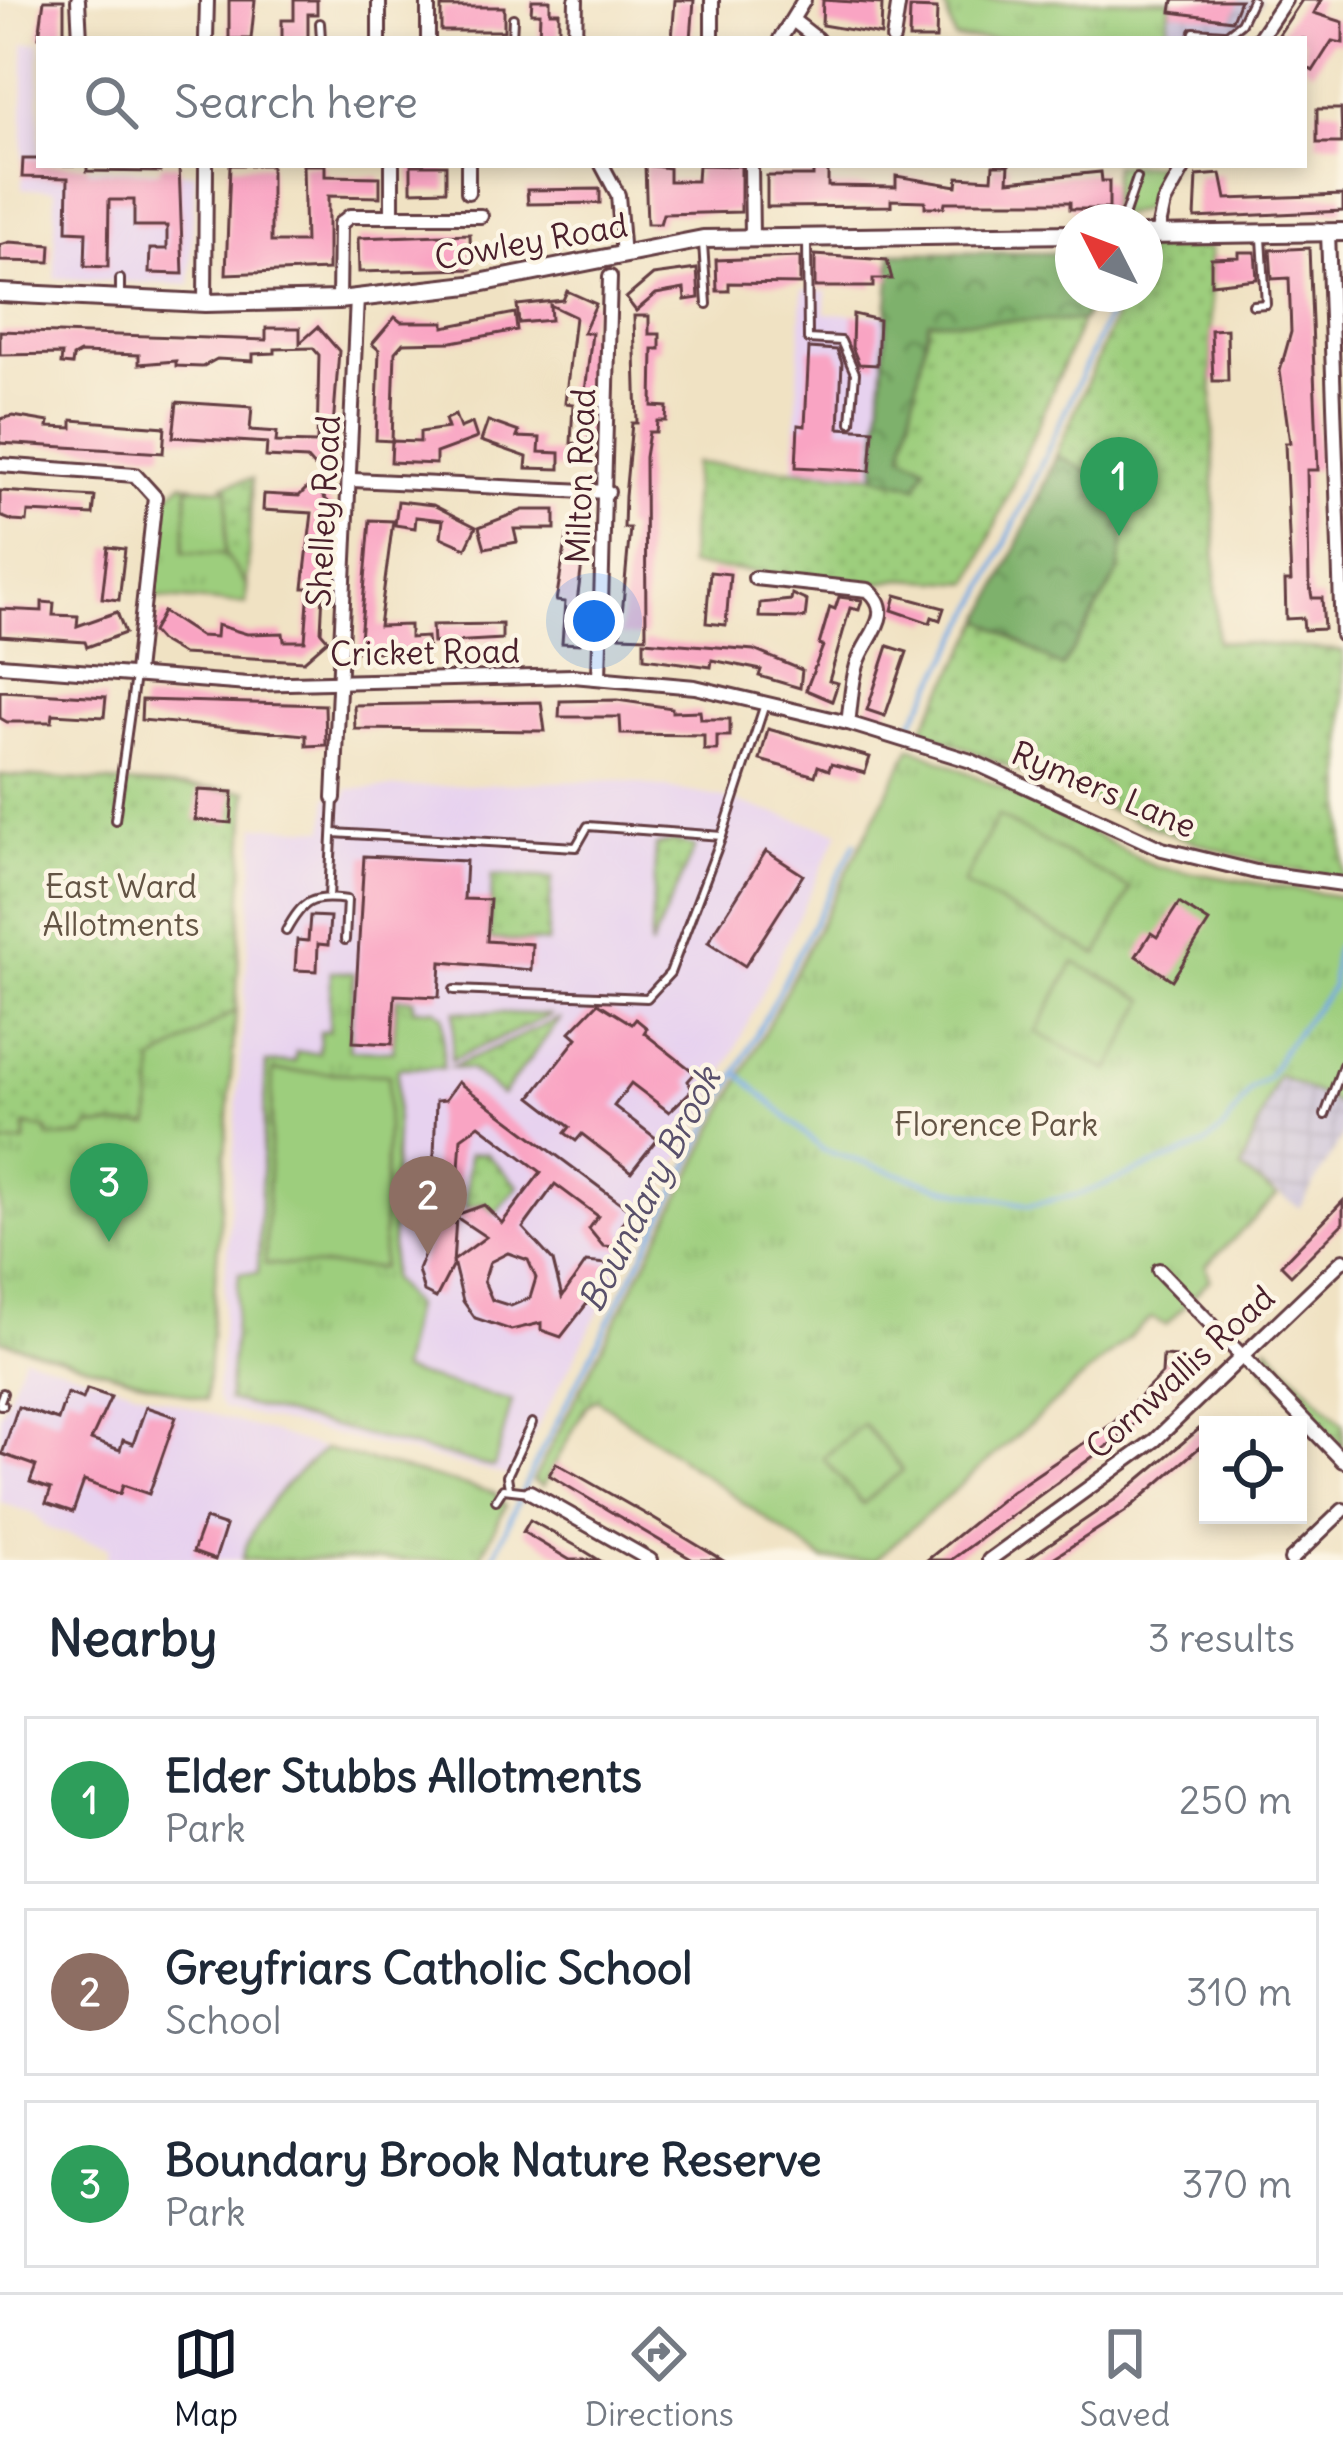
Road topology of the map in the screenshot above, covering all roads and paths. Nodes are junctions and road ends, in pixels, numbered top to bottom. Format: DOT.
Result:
graph roads {
  1 [pos="78,0"];
  2 [pos="207,0"];
  3 [pos="379,0"];
  4 [pos="428,0"];
  5 [pos="576,0"];
  6 [pos="712,0"];
  7 [pos="804,0"];
  8 [pos="899,0"];
  9 [pos="1252,0"];
  10 [pos="1285,0"];
  11 [pos="512,18"];
  12 [pos="794,21"];
  13 [pos="320,23"];
  14 [pos="80,36"];
  15 [pos="206,36"];
  16 [pos="321,36"];
  17 [pos="379,36"];
  18 [pos="428,36"];
  19 [pos="512,36"];
  20 [pos="575,36"];
  21 [pos="712,36"];
  22 [pos="782,36"];
  23 [pos="813,36"];
  24 [pos="893,36"];
  25 [pos="1193,36"];
  26 [pos="1221,36"];
  27 [pos="1224,36"];
  28 [pos="1261,36"];
  29 [pos="206,168"];
  30 [pos="392,168"];
  31 [pos="468,168"];
  32 [pos="604,168"];
  33 [pos="751,168"];
  34 [pos="1183,168"];
  35 [pos="1137,178"];
  36 [pos="468,192"];
  37 [pos="1128,204"];
  38 [pos="1163,205"];
  39 [pos="392,216"];
  40 [pos="481,216"];
  41 [pos="1335,232"];
  42 [pos="1055,234"];
  43 [pos="808,235"];
  44 [pos="1163,235"];
  45 [pos="1262,235"];
  46 [pos="752,236"];
  47 [pos="704,239"];
  48 [pos="623,256"];
  49 [pos="610,278"];
  50 [pos="119,279"];
  51 [pos="0,292"];
  52 [pos="348,299"];
  53 [pos="120,300"];
  54 [pos="205,303"];
  55 [pos="706,304"];
  56 [pos="1253,305"];
  57 [pos="851,422"];
  58 [pos="0,465"];
  59 [pos="353,480"];
  60 [pos="608,492"];
  61 [pos="754,578"];
  62 [pos="1342,635"];
  63 [pos="0,664"];
  64 [pos="136,672"];
  65 [pos="599,677"];
  66 [pos="342,680"];
  67 [pos="765,703"];
  68 [pos="848,723"];
  69 [pos="917,744"];
  70 [pos="334,798"];
  71 [pos="115,820"];
  72 [pos="333,833"];
  73 [pos="722,836"];
  74 [pos="1343,884"];
  75 [pos="329,898"];
  76 [pos="286,931"];
  77 [pos="345,940"];
  78 [pos="454,990"];
  79 [pos="1343,1065"];
  80 [pos="1324,1115"];
  81 [pos="1343,1260"];
  82 [pos="1159,1270"];
  83 [pos="1243,1357"];
  84 [pos="532,1423"];
  85 [pos="1343,1461"];
  86 [pos="509,1488"];
  87 [pos="526,1490"];
  88 [pos="496,1500"];
  89 [pos="1343,1510"];
  90 [pos="650,1560"];
  91 [pos="989,1560"];
  92 [pos="1291,1560"];
  1 -- 14 [label="street"];
  2 -- 15 [label="street"];
  3 -- 17 [label="street"];
  4 -- 18 [label="street"];
  5 -- 20 [label="street"];
  6 -- 21 [label="street"];
  7 -- 12 [label="street"];
  8 -- 24 [label="street"];
  9 -- 27 [label="lane"];
  10 -- 28 [label="street"];
  11 -- 19 [label="lane"];
  12 -- 22 [label="street"];
  12 -- 23 [label="street"];
  13 -- 16 [label="lane"];
  25 -- 26 [label="lane"];
  29 -- 54 [label="street"];
  30 -- 39 [label="street"];
  31 -- 36 [label="street"];
  32 -- 48 [label="street"];
  33 -- 46 [label="street"];
  34 -- 38 [label="street"];
  35 -- 37 [label="lane"];
  39 -- 40 [label="street"];
  39 -- 52 [label="street, Shelley Road"];
  41 -- 45 [label="main road"];
  41 -- 62 [label="street"];
  42 -- 43 [label="main road, Cowley Road"];
  43 -- 46 [label="main road, Cowley Road"];
  43 -- 57 [label="lane"];
  44 -- 45 [label="main road"];
  45 -- 56 [label="lane"];
  46 -- 47 [label="main road, Cowley Road"];
  47 -- 48 [label="main road, Cowley Road"];
  47 -- 55 [label="lane"];
  48 -- 52 [label="main road, Cowley Road"];
  49 -- 60 [label="street, Milton Road"];
  50 -- 53 [label="lane"];
  51 -- 53 [label="main road, Cowley Road"];
  52 -- 54 [label="main road, Cowley Road"];
  52 -- 59 [label="street, Shelley Road"];
  53 -- 54 [label="main road, Cowley Road"];
  58 -- 64 [label="street"];
  59 -- 60 [label="street"];
  59 -- 66 [label="street, Shelley Road"];
  60 -- 65 [label="street, Milton Road"];
  61 -- 68 [label="street"];
  63 -- 64 [label="street, Cricket Road"];
  64 -- 66 [label="street, Cricket Road"];
  64 -- 71 [label="lane"];
  65 -- 66 [label="street, Cricket Road"];
  65 -- 67 [label="street, Cricket Road"];
  66 -- 70 [label="street, Shelley Road"];
  67 -- 68 [label="street, Cricket Road"];
  67 -- 73 [label="lane"];
  68 -- 69 [label="street, Cricket Road"];
  69 -- 74 [label="street, Rymers Lane"];
  70 -- 72 [label="lane"];
  72 -- 73 [label="lane"];
  72 -- 75 [label="lane"];
  73 -- 78 [label="lane"];
  75 -- 76 [label="lane"];
  75 -- 77 [label="lane"];
  79 -- 80 [label="lane"];
  81 -- 83 [label="street, Cornwallis Road"];
  82 -- 83 [label="street"];
  83 -- 85 [label="street"];
  83 -- 91 [label="street, Cornwallis Road"];
  84 -- 86 [label="lane"];
  86 -- 87 [label="lane"];
  86 -- 88 [label="lane"];
  87 -- 90 [label="street"];
  89 -- 92 [label="street"];
}
